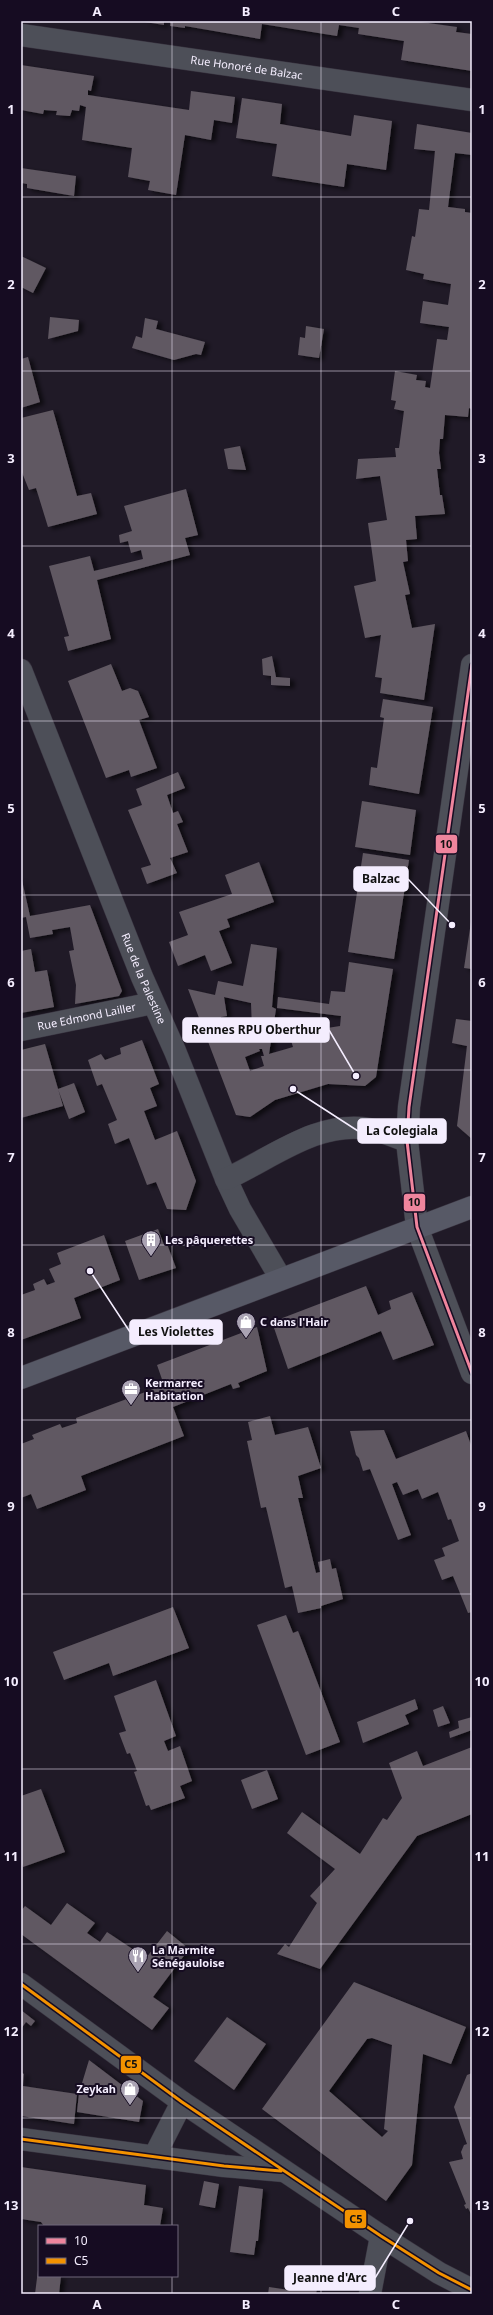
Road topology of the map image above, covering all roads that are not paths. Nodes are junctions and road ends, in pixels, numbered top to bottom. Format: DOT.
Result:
graph roads {
  1 [pos="21,35"];
  2 [pos="472,100"];
  3 [pos="472,665"];
  4 [pos="21,670"];
  5 [pos="153,1003"];
  6 [pos="21,1030"];
  7 [pos="407,1141"];
  8 [pos="226,1178"];
  9 [pos="472,1206"];
  10 [pos="417,1227"];
  11 [pos="281,1279"];
  12 [pos="472,1373"];
  13 [pos="21,1378"];
  14 [pos="21,1984"];
  15 [pos="182,2102"];
  16 [pos="21,2140"];
  17 [pos="154,2157"];
  18 [pos="285,2172"];
  19 [pos="381,2236"];
  20 [pos="472,2290"];
  21 [pos="370,2294"];
  1 -- 2 [label="street, Rue Honoré de Balzac"];
  3 -- 7 [label="street"];
  4 -- 5 [label="street, Rue de la Palestine"];
  5 -- 6 [label="street, Rue Edmond Lailler"];
  5 -- 8 [label="street, Rue de la Palestine"];
  7 -- 8 [label="street"];
  7 -- 10 [label="street"];
  8 -- 11 [label="street, Rue de la Palestine"];
  9 -- 10 [label="main road"];
  10 -- 11 [label="main road"];
  10 -- 12 [label="street"];
  11 -- 13 [label="main road"];
  14 -- 15 [label="street"];
  15 -- 17 [label="street"];
  15 -- 18 [label="street"];
  16 -- 17 [label="street"];
  17 -- 18 [label="street"];
  18 -- 19 [label="street"];
  19 -- 20 [label="street"];
  19 -- 21 [label="street"];
}
